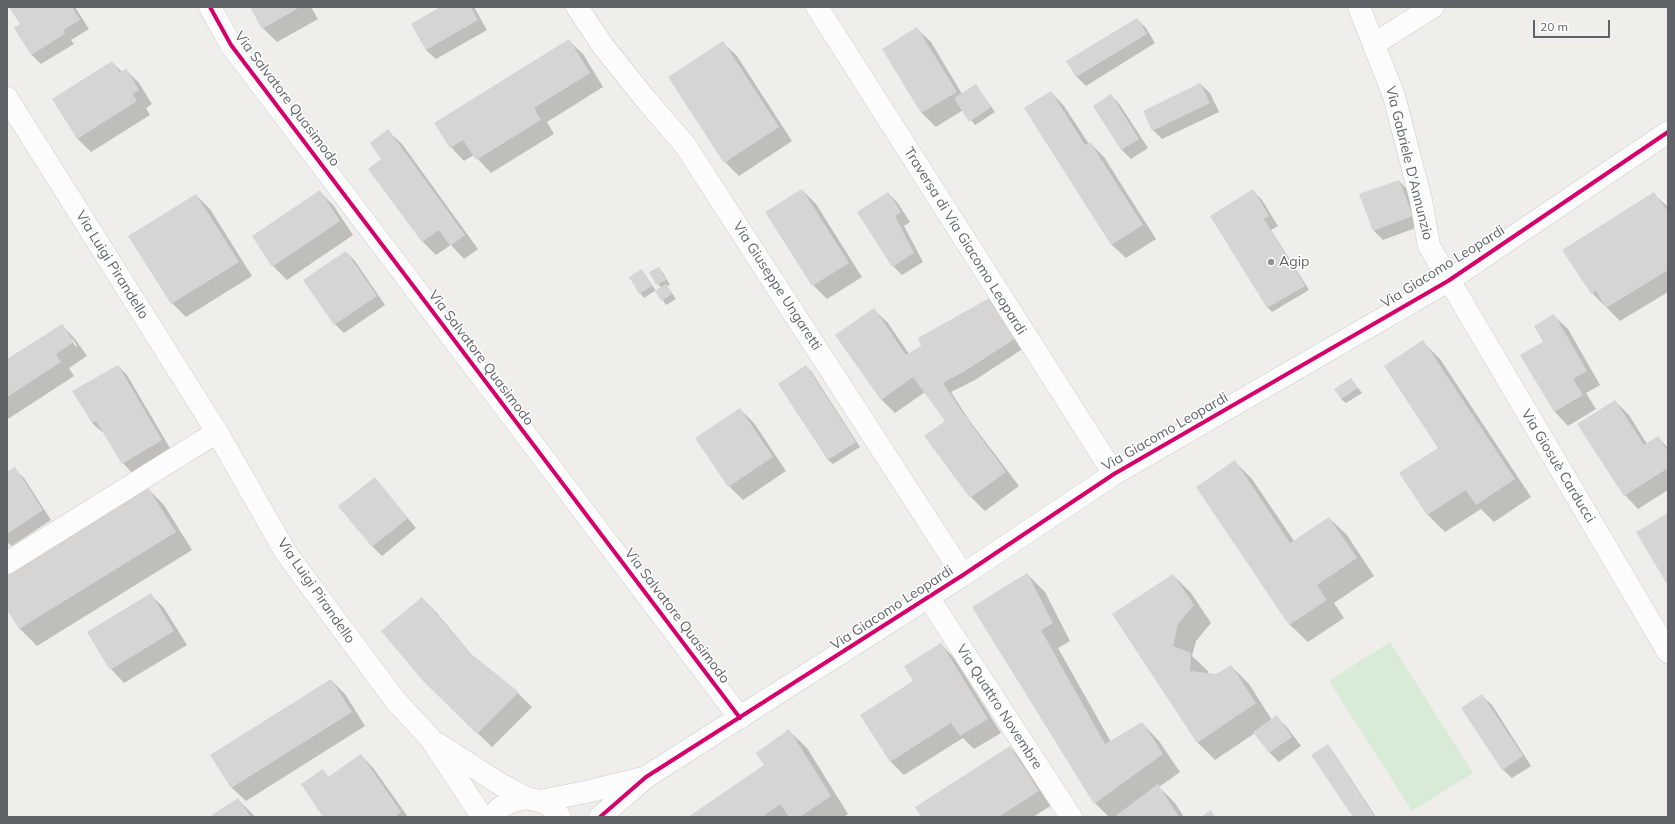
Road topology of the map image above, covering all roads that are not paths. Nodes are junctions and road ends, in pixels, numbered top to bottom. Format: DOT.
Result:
graph roads {
  1 [pos="210,7"];
  2 [pos="577,7"];
  3 [pos="817,7"];
  4 [pos="1359,7"];
  5 [pos="1433,7"];
  6 [pos="1374,44"];
  7 [pos="7,98"];
  8 [pos="1668,132"];
  9 [pos="1448,280"];
  10 [pos="216,432"];
  11 [pos="1114,474"];
  12 [pos="7,563"];
  13 [pos="963,575"];
  14 [pos="928,597"];
  15 [pos="1668,652"];
  16 [pos="740,718"];
  17 [pos="430,738"];
  18 [pos="646,778"];
  19 [pos="533,800"];
  20 [pos="481,817"];
  21 [pos="492,817"];
  22 [pos="560,817"];
  23 [pos="600,817"];
  24 [pos="1071,817"];
  1 -- 16 [label="street, Via Salvatore Quasimodo"];
  2 -- 13 [label="street, Via Giuseppe Ungaretti"];
  3 -- 11 [label="street, Traversa di Via Giacomo Leopardi"];
  4 -- 6 [label="street, Via Gabriele D'Annunzio"];
  5 -- 6 [label="street"];
  6 -- 9 [label="street, Via Gabriele D'Annunzio"];
  7 -- 10 [label="street, Via Luigi Pirandello"];
  8 -- 9 [label="street, Via Giacomo Leopardi"];
  9 -- 11 [label="street, Via Giacomo Leopardi"];
  9 -- 15 [label="street, Via Giosuè Carducci"];
  10 -- 12 [label="street"];
  10 -- 17 [label="street, Via Luigi Pirandello"];
  11 -- 13 [label="street, Via Giacomo Leopardi"];
  13 -- 14 [label="street, Via Giacomo Leopardi"];
  14 -- 16 [label="street, Via Giacomo Leopardi"];
  14 -- 24 [label="street, Via Quattro Novembre"];
  16 -- 18 [label="street, Via Giacomo Leopardi"];
  17 -- 19 [label="street, Via Luigi Pirandello"];
  17 -- 20 [label="street, Via Luigi Pirandello"];
  18 -- 19 [label="street, Via Giacomo Leopardi"];
  18 -- 23 [label="street, Via Giacomo Leopardi"];
  19 -- 21 [label="street, Via Giacomo Leopardi"];
  19 -- 22 [label="street, Via Luigi Pirandello"];
}
